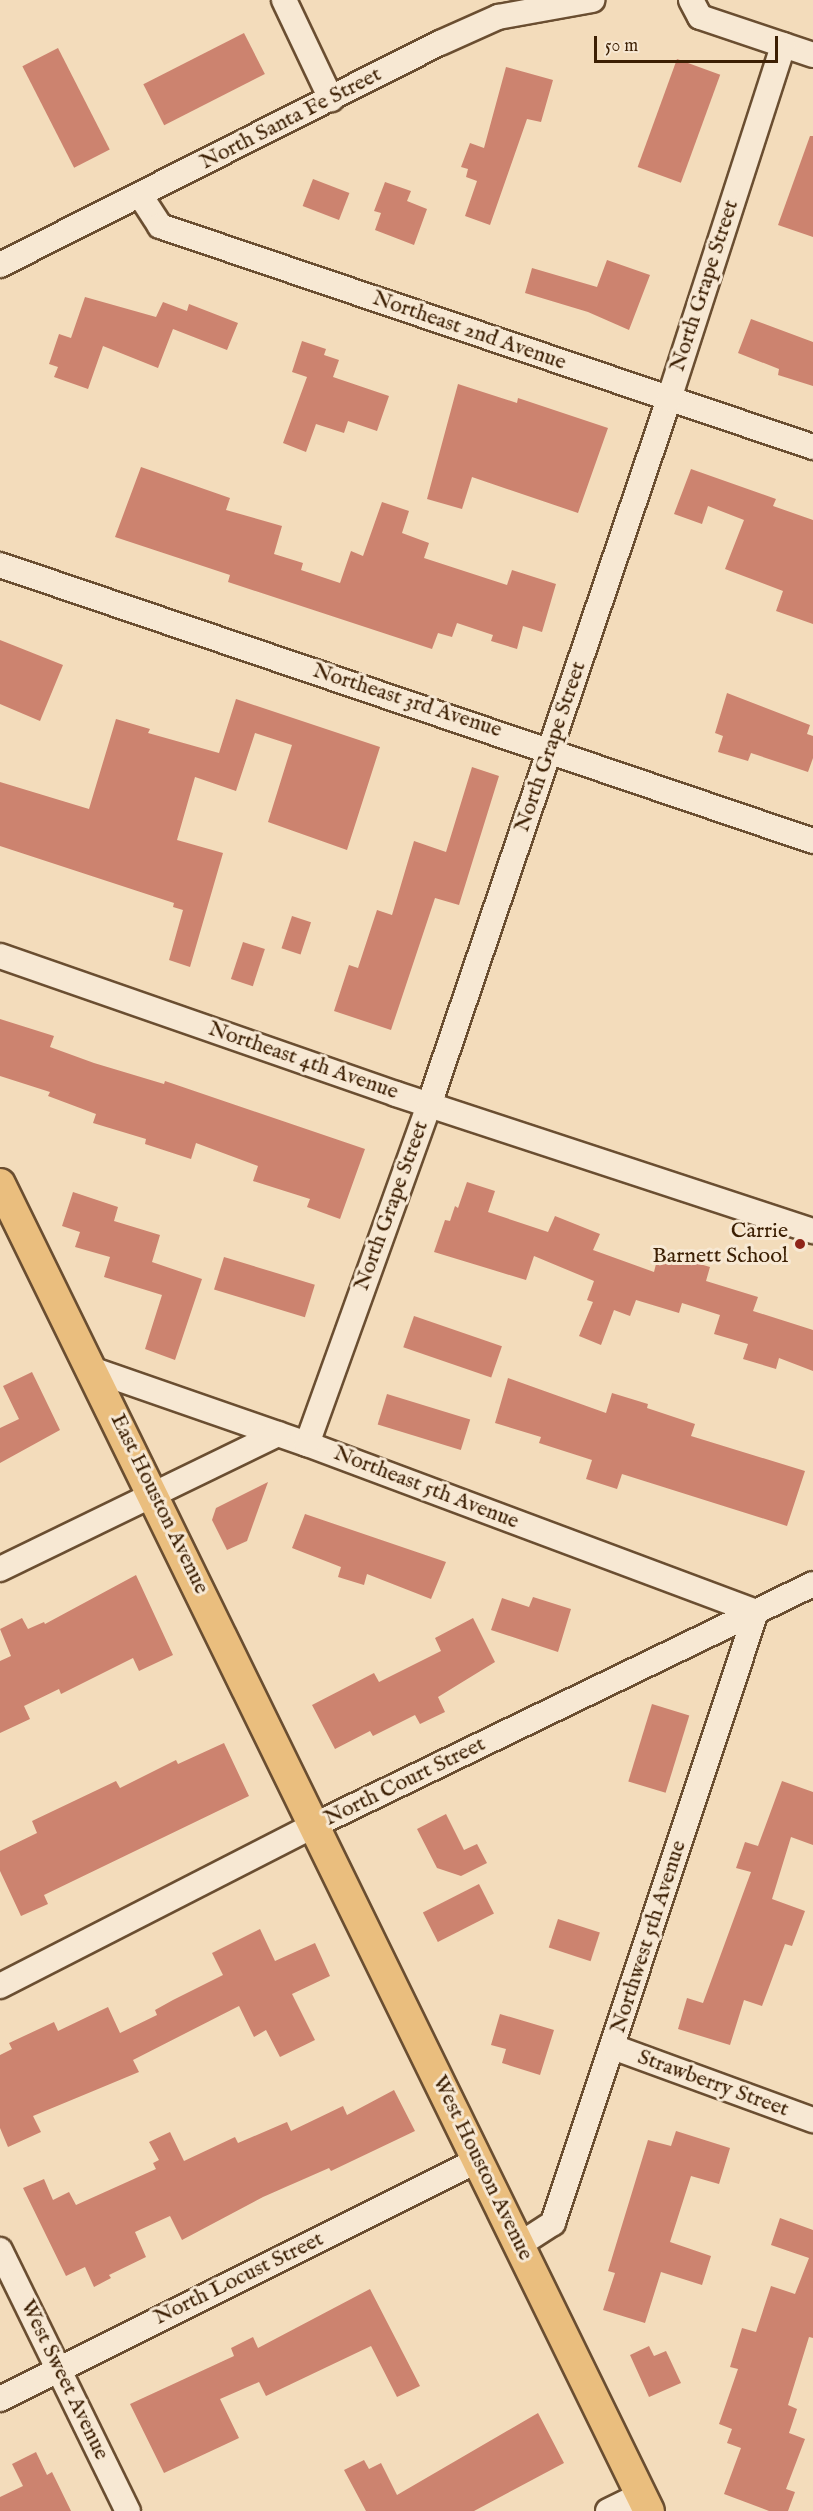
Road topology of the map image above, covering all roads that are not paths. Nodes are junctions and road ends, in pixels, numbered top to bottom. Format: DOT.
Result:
graph roads {
  1 [pos="284,0"];
  2 [pos="592,0"];
  3 [pos="692,0"];
  4 [pos="783,45"];
  5 [pos="813,55"];
  6 [pos="331,99"];
  7 [pos="140,195"];
  8 [pos="0,265"];
  9 [pos="669,399"];
  10 [pos="813,447"];
  11 [pos="0,565"];
  12 [pos="550,749"];
  13 [pos="813,841"];
  14 [pos="0,956"];
  15 [pos="429,1105"];
  16 [pos="0,1184"];
  17 [pos="813,1231"];
  18 [pos="94,1371"];
  19 [pos="278,1434"];
  20 [pos="307,1444"];
  21 [pos="153,1492"];
  22 [pos="0,1569"];
  23 [pos="813,1584"];
  24 [pos="756,1612"];
  25 [pos="315,1825"];
  26 [pos="0,1986"];
  27 [pos="613,2047"];
  28 [pos="813,2120"];
  29 [pos="478,2160"];
  30 [pos="519,2245"];
  31 [pos="0,2250"];
  32 [pos="59,2369"];
  33 [pos="0,2399"];
  34 [pos="645,2503"];
  35 [pos="128,2511"];
  36 [pos="608,2511"];
  1 -- 6 [label="street"];
  2 -- 6 [label="street, North Santa Fe Street"];
  3 -- 4 [label="street"];
  4 -- 5 [label="street"];
  4 -- 9 [label="street, North Grape Street"];
  6 -- 7 [label="street, North Santa Fe Street"];
  7 -- 8 [label="street, North Santa Fe Street"];
  7 -- 9 [label="street, Northeast 2nd Avenue"];
  9 -- 10 [label="street, Northeast 2nd Avenue"];
  9 -- 12 [label="street, North Grape Street"];
  11 -- 12 [label="street, Northeast 3rd Avenue"];
  12 -- 13 [label="street, Northeast 3rd Avenue"];
  12 -- 15 [label="street, North Grape Street"];
  14 -- 15 [label="street, Northeast 4th Avenue"];
  15 -- 17 [label="street, Northeast 4th Avenue"];
  15 -- 20 [label="street, North Grape Street"];
  16 -- 18 [label="main road, East Houston Avenue"];
  18 -- 19 [label="street, Northeast 5th Avenue"];
  18 -- 21 [label="main road, East Houston Avenue"];
  19 -- 20 [label="street, Northeast 5th Avenue"];
  19 -- 21 [label="street"];
  20 -- 24 [label="street, Northeast 5th Avenue"];
  21 -- 22 [label="street"];
  21 -- 25 [label="main road, East Houston Avenue"];
  23 -- 24 [label="street, North Court Street"];
  24 -- 25 [label="street, North Court Street"];
  24 -- 27 [label="street, Northwest 5th Avenue"];
  25 -- 26 [label="street, North Court Street"];
  25 -- 29 [label="main road, West Houston Avenue"];
  27 -- 28 [label="street, Strawberry Street"];
  27 -- 30 [label="street, Northwest 5th Avenue"];
  29 -- 30 [label="main road, West Houston Avenue"];
  29 -- 32 [label="street, North Locust Street"];
  30 -- 34 [label="main road, West Houston Avenue"];
  31 -- 32 [label="street, West Sweet Avenue"];
  32 -- 33 [label="street, North Locust Street"];
  32 -- 35 [label="street, West Sweet Avenue"];
  34 -- 36 [label="street"];
}
